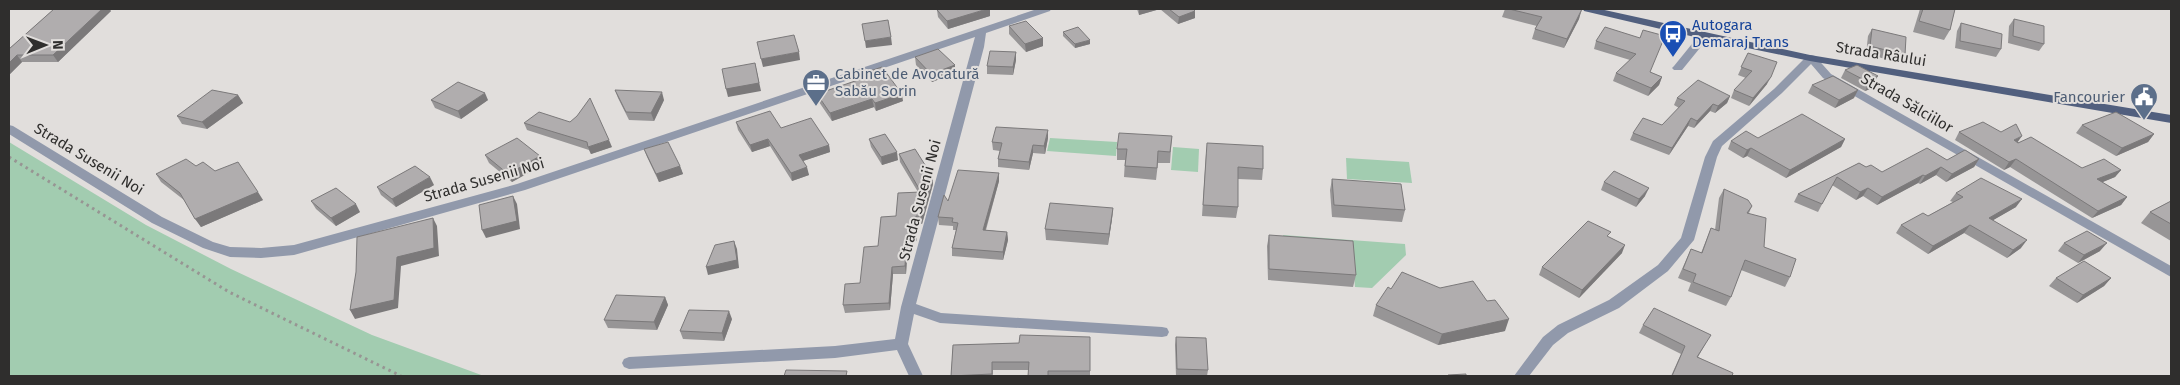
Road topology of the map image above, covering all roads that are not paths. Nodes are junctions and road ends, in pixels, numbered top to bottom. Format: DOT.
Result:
graph roads {
  1 [pos="1046,9"];
  2 [pos="1588,9"];
  3 [pos="981,30"];
  4 [pos="1704,36"];
  5 [pos="1810,58"];
  6 [pos="1678,68"];
  7 [pos="2171,119"];
  8 [pos="9,129"];
  9 [pos="2171,272"];
  10 [pos="908,307"];
  11 [pos="1162,332"];
  12 [pos="901,344"];
  13 [pos="629,363"];
  14 [pos="916,376"];
  15 [pos="1521,376"];
  1 -- 3 [label="street, Strada Susenii Noi"];
  2 -- 4 [label="main road, Strada Râului"];
  3 -- 8 [label="street, Strada Susenii Noi"];
  3 -- 10 [label="street, Strada Susenii Noi"];
  4 -- 5 [label="main road, Strada Râului"];
  4 -- 6 [label="street"];
  5 -- 7 [label="main road, Strada Râului"];
  5 -- 9 [label="street, Strada Sălciilor"];
  5 -- 15 [label="street"];
  10 -- 11 [label="street"];
  10 -- 12 [label="street, Strada Susenii Noi"];
  12 -- 13 [label="street"];
  12 -- 14 [label="street"];
}
